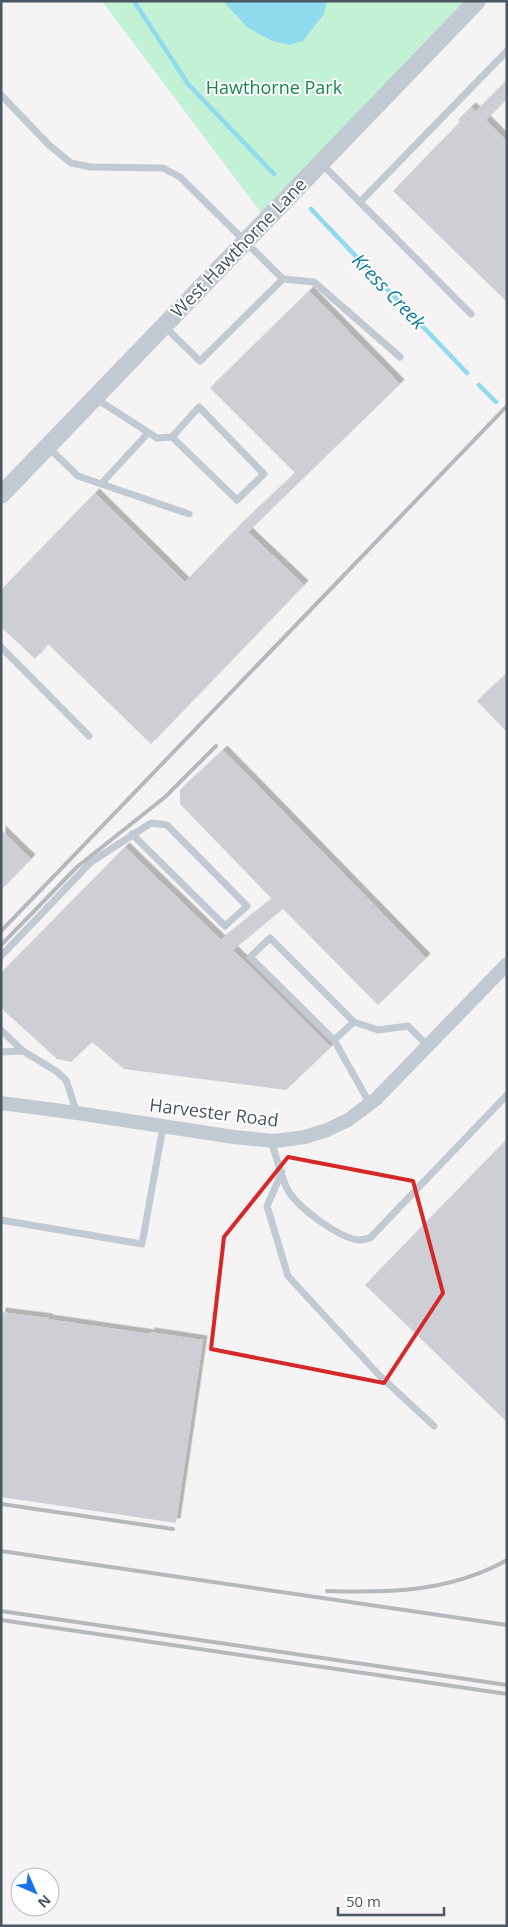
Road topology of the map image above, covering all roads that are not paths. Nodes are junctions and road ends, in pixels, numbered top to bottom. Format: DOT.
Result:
graph roads {
  1 [pos="477,1"];
  2 [pos="507,51"];
  3 [pos="1,95"];
  4 [pos="321,163"];
  5 [pos="360,202"];
  6 [pos="246,241"];
  7 [pos="283,279"];
  8 [pos="471,314"];
  9 [pos="164,326"];
  10 [pos="400,357"];
  11 [pos="95,398"];
  12 [pos="148,433"];
  13 [pos="172,437"];
  14 [pos="48,447"];
  15 [pos="102,483"];
  16 [pos="2,492"];
  17 [pos="189,514"];
  18 [pos="1,647"];
  19 [pos="89,736"];
  20 [pos="132,834"];
  21 [pos="1,956"];
  22 [pos="507,964"];
  23 [pos="354,1022"];
  24 [pos="1,1030"];
  25 [pos="334,1040"];
  26 [pos="428,1046"];
  27 [pos="23,1051"];
  28 [pos="1,1052"];
  29 [pos="507,1095"];
  30 [pos="1,1103"];
  31 [pos="370,1104"];
  32 [pos="77,1113"];
  33 [pos="163,1127"];
  34 [pos="271,1141"];
  35 [pos="282,1172"];
  36 [pos="1,1220"];
  37 [pos="434,1426"];
  1 -- 4 [label="street, West Hawthorne Lane"];
  2 -- 5 [label="lane"];
  3 -- 6 [label="lane"];
  4 -- 5 [label="lane"];
  4 -- 6 [label="street, West Hawthorne Lane"];
  5 -- 8 [label="lane"];
  6 -- 7 [label="lane"];
  6 -- 9 [label="street, West Hawthorne Lane"];
  7 -- 9 [label="lane"];
  7 -- 10 [label="lane"];
  9 -- 11 [label="street, West Hawthorne Lane"];
  11 -- 12 [label="lane"];
  11 -- 14 [label="street, West Hawthorne Lane"];
  12 -- 13 [label="lane"];
  12 -- 15 [label="lane"];
  13 -- 13 [label="lane"];
  14 -- 15 [label="lane"];
  14 -- 16 [label="street, West Hawthorne Lane"];
  15 -- 17 [label="lane"];
  18 -- 19 [label="lane"];
  20 -- 20 [label="lane"];
  20 -- 21 [label="lane"];
  22 -- 26 [label="street, Harvester Road"];
  23 -- 25 [label="lane"];
  23 -- 25 [label="lane"];
  23 -- 26 [label="lane"];
  24 -- 27 [label="lane"];
  25 -- 31 [label="lane"];
  26 -- 31 [label="street, Harvester Road"];
  27 -- 28 [label="lane"];
  27 -- 32 [label="lane"];
  29 -- 35 [label="lane"];
  30 -- 32 [label="street, Harvester Road"];
  31 -- 34 [label="street, Harvester Road"];
  32 -- 33 [label="street, Harvester Road"];
  33 -- 34 [label="street, Harvester Road"];
  33 -- 36 [label="lane"];
  34 -- 35 [label="lane"];
  35 -- 37 [label="lane"];
}
